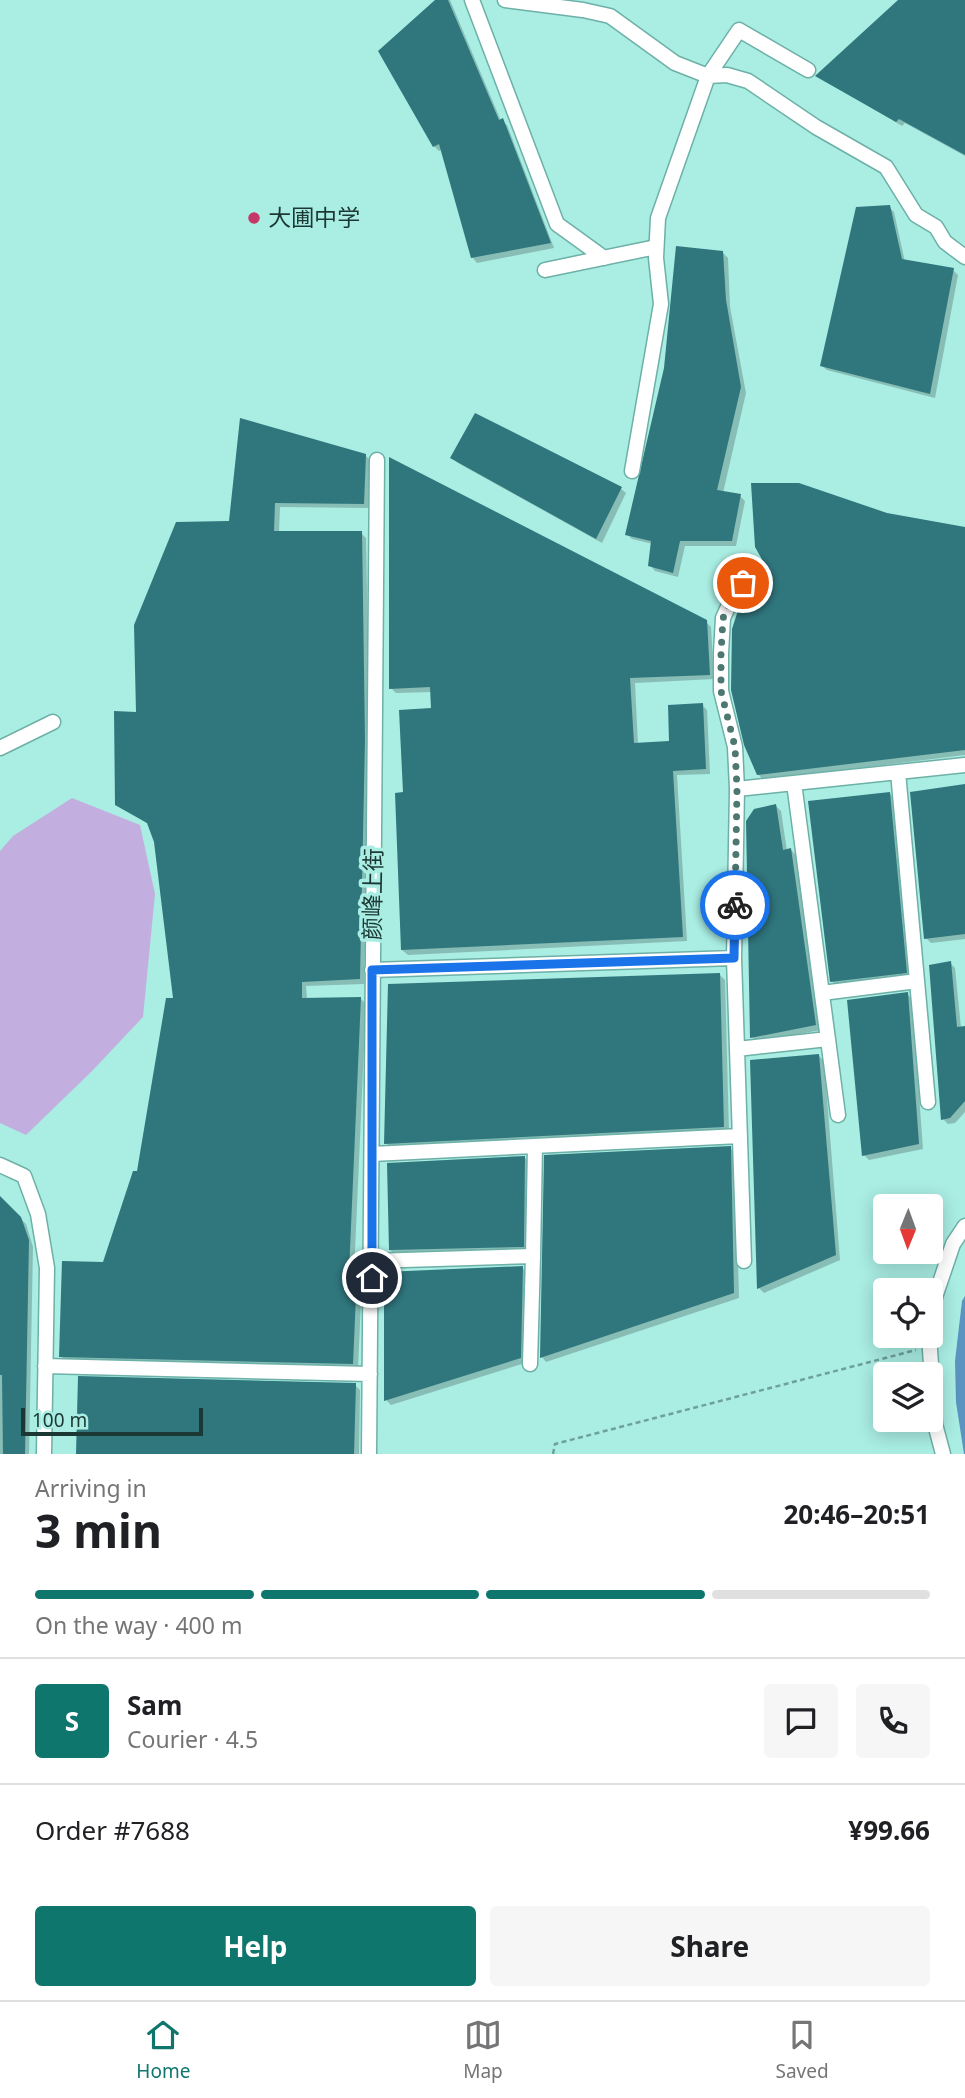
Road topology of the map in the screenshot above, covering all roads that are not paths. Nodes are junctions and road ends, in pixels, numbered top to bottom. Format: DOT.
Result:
graph roads {
  1 [pos="472,0"];
  2 [pos="505,0"];
  3 [pos="808,70"];
  4 [pos="708,76"];
  5 [pos="656,247"];
  6 [pos="965,257"];
  7 [pos="604,258"];
  8 [pos="545,270"];
  9 [pos="377,460"];
  10 [pos="632,471"];
  11 [pos="752,569"];
  12 [pos="53,722"];
  13 [pos="0,748"];
  14 [pos="965,765"];
  15 [pos="898,772"];
  16 [pos="794,783"];
  17 [pos="737,789"];
  18 [pos="734,958"];
  19 [pos="372,970"];
  20 [pos="917,981"];
  21 [pos="822,993"];
  22 [pos="828,1039"];
  23 [pos="737,1049"];
  24 [pos="929,1102"];
  25 [pos="838,1115"];
  26 [pos="740,1136"];
  27 [pos="535,1146"];
  28 [pos="372,1154"];
  29 [pos="0,1165"];
  30 [pos="965,1226"];
  31 [pos="533,1256"];
  32 [pos="372,1261"];
  33 [pos="744,1261"];
  34 [pos="941,1278"];
  35 [pos="930,1348"];
  36 [pos="530,1364"];
  37 [pos="46,1366"];
  38 [pos="370,1374"];
  39 [pos="44,1454"];
  40 [pos="369,1454"];
  41 [pos="943,1454"];
  1 -- 7 [label="street"];
  2 -- 4 [label="street"];
  3 -- 4 [label="street"];
  4 -- 5 [label="street"];
  4 -- 6 [label="street"];
  5 -- 7 [label="street"];
  5 -- 10 [label="street"];
  7 -- 8 [label="street"];
  9 -- 19 [label="street, 颜峰上街"];
  11 -- 17 [label="street"];
  12 -- 13 [label="street"];
  14 -- 15 [label="street"];
  15 -- 16 [label="street"];
  15 -- 20 [label="street"];
  16 -- 17 [label="street"];
  16 -- 21 [label="street"];
  17 -- 18 [label="street"];
  18 -- 19 [label="street"];
  18 -- 23 [label="street"];
  19 -- 28 [label="street, 颜峰上街"];
  20 -- 21 [label="street"];
  20 -- 24 [label="street"];
  21 -- 22 [label="street"];
  22 -- 23 [label="street"];
  22 -- 25 [label="street"];
  23 -- 26 [label="street"];
  26 -- 27 [label="street"];
  26 -- 33 [label="street"];
  27 -- 28 [label="street"];
  27 -- 31 [label="street"];
  28 -- 32 [label="street, 颜峰上街"];
  29 -- 37 [label="street"];
  30 -- 34 [label="street"];
  31 -- 32 [label="street"];
  31 -- 36 [label="street"];
  32 -- 38 [label="street, 颜峰上街"];
  35 -- 41 [label="street"];
  37 -- 38 [label="street"];
  37 -- 39 [label="street"];
  38 -- 40 [label="street, 颜峰上街"];
}
